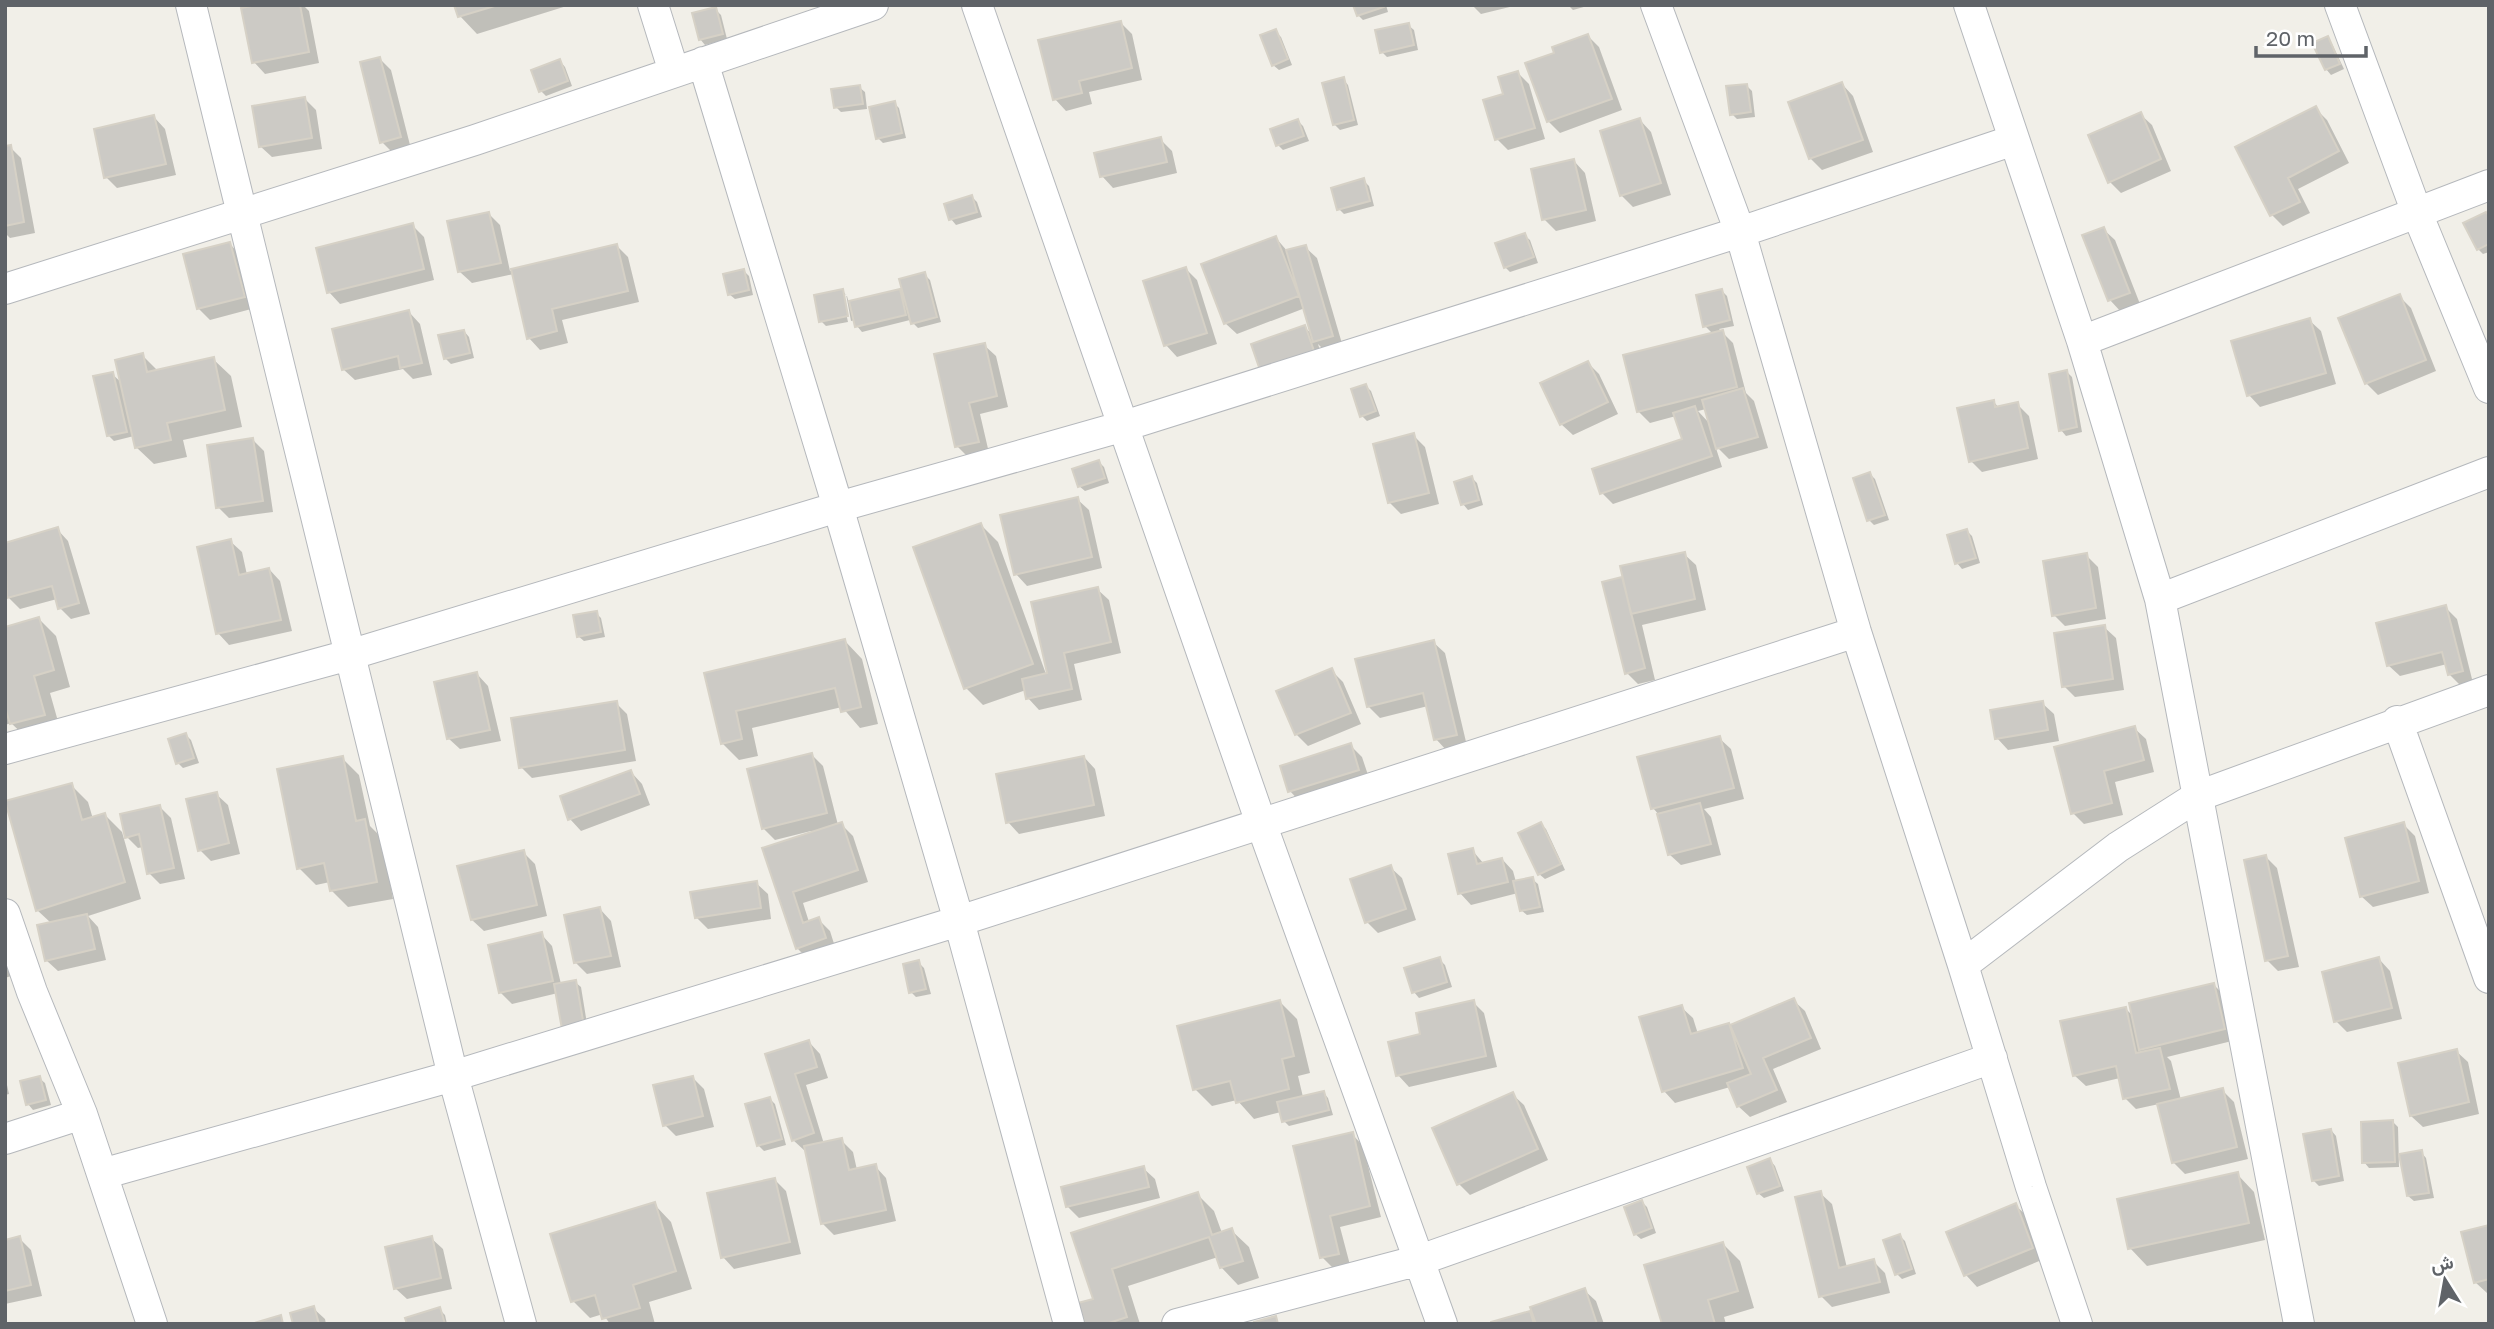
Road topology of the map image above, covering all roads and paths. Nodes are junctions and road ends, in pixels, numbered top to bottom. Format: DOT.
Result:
graph roads {
  1 [pos="191,5"];
  2 [pos="653,5"];
  3 [pos="873,5"];
  4 [pos="977,5"];
  5 [pos="1656,5"];
  6 [pos="1969,5"];
  7 [pos="2340,5"];
  8 [pos="703,62"];
  9 [pos="674,72"];
  10 [pos="2014,139"];
  11 [pos="2489,185"];
  12 [pos="2417,213"];
  13 [pos="242,215"];
  14 [pos="1740,232"];
  15 [pos="5,289"];
  16 [pos="2082,341"];
  17 [pos="2489,388"];
  18 [pos="1124,426"];
  19 [pos="2489,472"];
  20 [pos="838,507"];
  21 [pos="2160,599"];
  22 [pos="1856,632"];
  23 [pos="349,655"];
  24 [pos="2489,690"];
  25 [pos="2397,721"];
  26 [pos="5,749"];
  27 [pos="2198,796"];
  28 [pos="1261,823"];
  29 [pos="5,914"];
  30 [pos="959,921"];
  31 [pos="1963,965"];
  32 [pos="2489,978"];
  33 [pos="1992,1058"];
  34 [pos="453,1076"];
  35 [pos="82,1114"];
  36 [pos="5,1139"];
  37 [pos="102,1174"];
  38 [pos="1420,1260"];
  39 [pos="152,1324"];
  40 [pos="521,1324"];
  41 [pos="1069,1324"];
  42 [pos="1177,1324"];
  43 [pos="1442,1324"];
  44 [pos="2077,1324"];
  45 [pos="2299,1324"];
  1 -- 13 [label="street"];
  2 -- 9 [label="street"];
  3 -- 8 [label="street"];
  4 -- 18 [label="street"];
  5 -- 14 [label="street"];
  6 -- 10 [label="street"];
  7 -- 12 [label="street"];
  8 -- 9 [label="street"];
  8 -- 20 [label="street"];
  9 -- 13 [label="street"];
  10 -- 14 [label="street"];
  10 -- 16 [label="street"];
  11 -- 12 [label="street"];
  12 -- 16 [label="street"];
  12 -- 17 [label="street"];
  13 -- 15 [label="street"];
  13 -- 23 [label="street"];
  14 -- 18 [label="street"];
  14 -- 22 [label="street"];
  16 -- 21 [label="street"];
  18 -- 20 [label="street"];
  18 -- 28 [label="street"];
  19 -- 21 [label="street"];
  20 -- 23 [label="street"];
  20 -- 30 [label="street"];
  21 -- 27 [label="street"];
  22 -- 28 [label="street"];
  22 -- 31 [label="street"];
  23 -- 26 [label="street"];
  23 -- 34 [label="street"];
  24 -- 25 [label="street"];
  25 -- 27 [label="street"];
  25 -- 32 [label="street"];
  27 -- 31 [label="street"];
  27 -- 45 [label="street"];
  28 -- 30 [label="street"];
  28 -- 38 [label="street"];
  29 -- 35 [label="street"];
  30 -- 34 [label="street"];
  30 -- 41 [label="street"];
  31 -- 33 [label="street"];
  33 -- 38 [label="street"];
  33 -- 44 [label="street"];
  34 -- 37 [label="street"];
  34 -- 40 [label="street"];
  35 -- 36 [label="street"];
  35 -- 37 [label="street"];
  37 -- 39 [label="street"];
  38 -- 42 [label="street"];
  38 -- 43 [label="street"];
}
